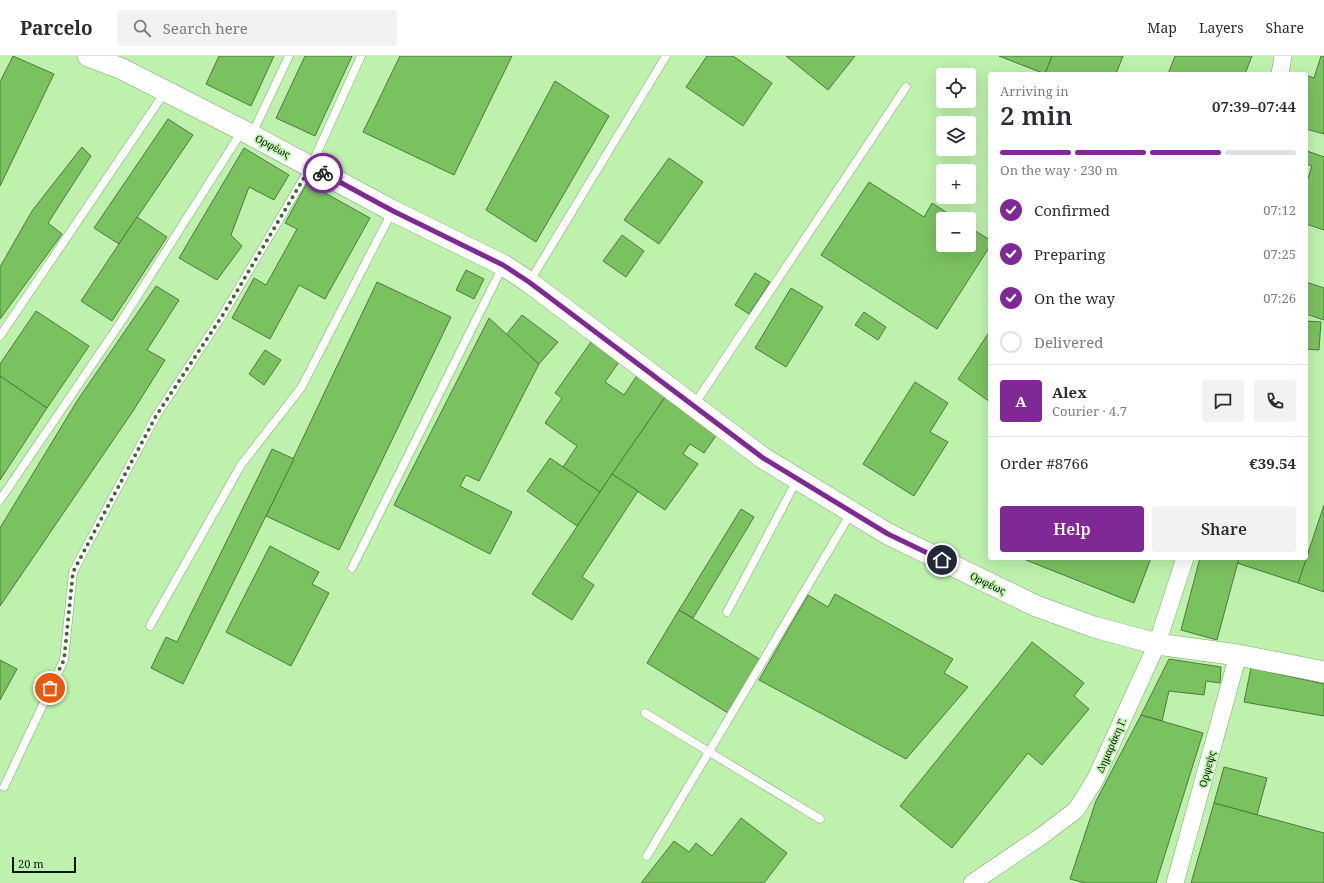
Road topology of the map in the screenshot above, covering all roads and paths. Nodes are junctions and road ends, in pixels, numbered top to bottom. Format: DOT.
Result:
graph roads {
  1 [pos="88,56"];
  2 [pos="289,56"];
  3 [pos="361,56"];
  4 [pos="666,56"];
  5 [pos="1283,56"];
  6 [pos="1280,72"];
  7 [pos="906,87"];
  8 [pos="165,91"];
  9 [pos="247,133"];
  10 [pos="311,166"];
  11 [pos="393,211"];
  12 [pos="503,265"];
  13 [pos="529,282"];
  14 [pos="0,336"];
  15 [pos="694,406"];
  16 [pos="798,479"];
  17 [pos="0,500"];
  18 [pos="851,512"];
  19 [pos="1184,560"];
  20 [pos="352,568"];
  21 [pos="727,612"];
  22 [pos="150,626"];
  23 [pos="1157,644"];
  24 [pos="1238,655"];
  25 [pos="1324,672"];
  26 [pos="645,713"];
  27 [pos="708,752"];
  28 [pos="4,787"];
  29 [pos="820,819"];
  30 [pos="647,856"];
  31 [pos="972,883"];
  32 [pos="1175,883"];
  1 -- 8 [label="street, Ορφέως"];
  2 -- 9 [label="lane"];
  3 -- 10 [label="lane"];
  4 -- 13 [label="lane"];
  5 -- 6 [label="street"];
  7 -- 15 [label="lane"];
  8 -- 9 [label="street, Ορφέως"];
  8 -- 14 [label="lane"];
  9 -- 10 [label="street, Ορφέως"];
  9 -- 17 [label="lane"];
  10 -- 11 [label="street, Ορφέως"];
  10 -- 28 [label="lane"];
  11 -- 12 [label="street, Ορφέως"];
  11 -- 22 [label="lane"];
  12 -- 13 [label="street, Ορφέως"];
  12 -- 20 [label="lane"];
  13 -- 15 [label="street, Ορφέως"];
  15 -- 16 [label="street, Ορφέως"];
  16 -- 18 [label="street, Ορφέως"];
  16 -- 21 [label="lane"];
  18 -- 23 [label="street, Ορφέως"];
  18 -- 27 [label="lane"];
  19 -- 23 [label="street, Δημαράκη Γ."];
  23 -- 24 [label="street, Ορφέως"];
  23 -- 31 [label="street, Δημαράκη Γ."];
  24 -- 25 [label="street, Ορφέως"];
  24 -- 32 [label="street, Ορφεψς"];
  26 -- 27 [label="lane"];
  27 -- 29 [label="lane"];
  27 -- 30 [label="lane"];
}
